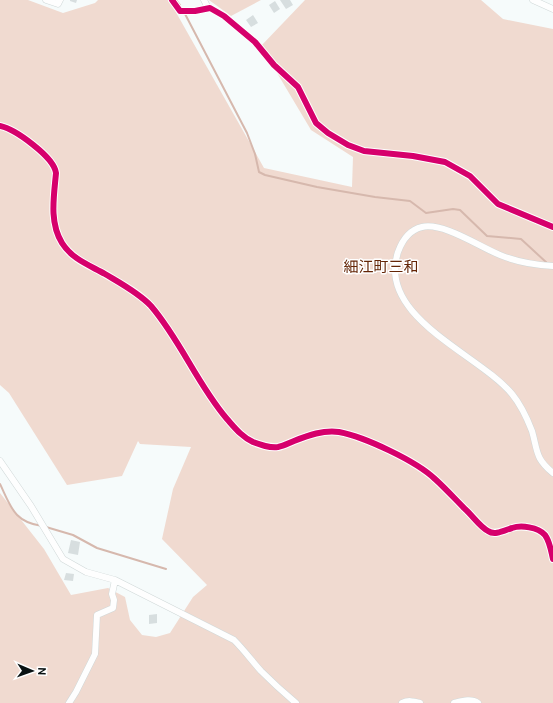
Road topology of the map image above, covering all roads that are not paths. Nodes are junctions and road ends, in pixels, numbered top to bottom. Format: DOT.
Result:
graph roads {
  1 [pos="46,0"];
  2 [pos="60,0"];
  3 [pos="172,0"];
  4 [pos="204,0"];
  5 [pos="533,0"];
  6 [pos="208,8"];
  7 [pos="553,9"];
  8 [pos="0,126"];
  9 [pos="553,227"];
  10 [pos="553,266"];
  11 [pos="0,461"];
  12 [pos="553,473"];
  13 [pos="553,559"];
  14 [pos="115,580"];
  15 [pos="69,703"];
  16 [pos="296,703"];
  17 [pos="402,703"];
  18 [pos="420,703"];
  19 [pos="454,703"];
  20 [pos="478,703"];
  1 -- 2 [label="street"];
  3 -- 6 [label="street"];
  4 -- 6 [label="street"];
  5 -- 7 [label="street"];
  6 -- 9 [label="street"];
  8 -- 13 [label="street"];
  10 -- 12 [label="street"];
  11 -- 14 [label="street"];
  14 -- 15 [label="street"];
  14 -- 16 [label="street"];
  17 -- 18 [label="street"];
  19 -- 20 [label="street"];
}
